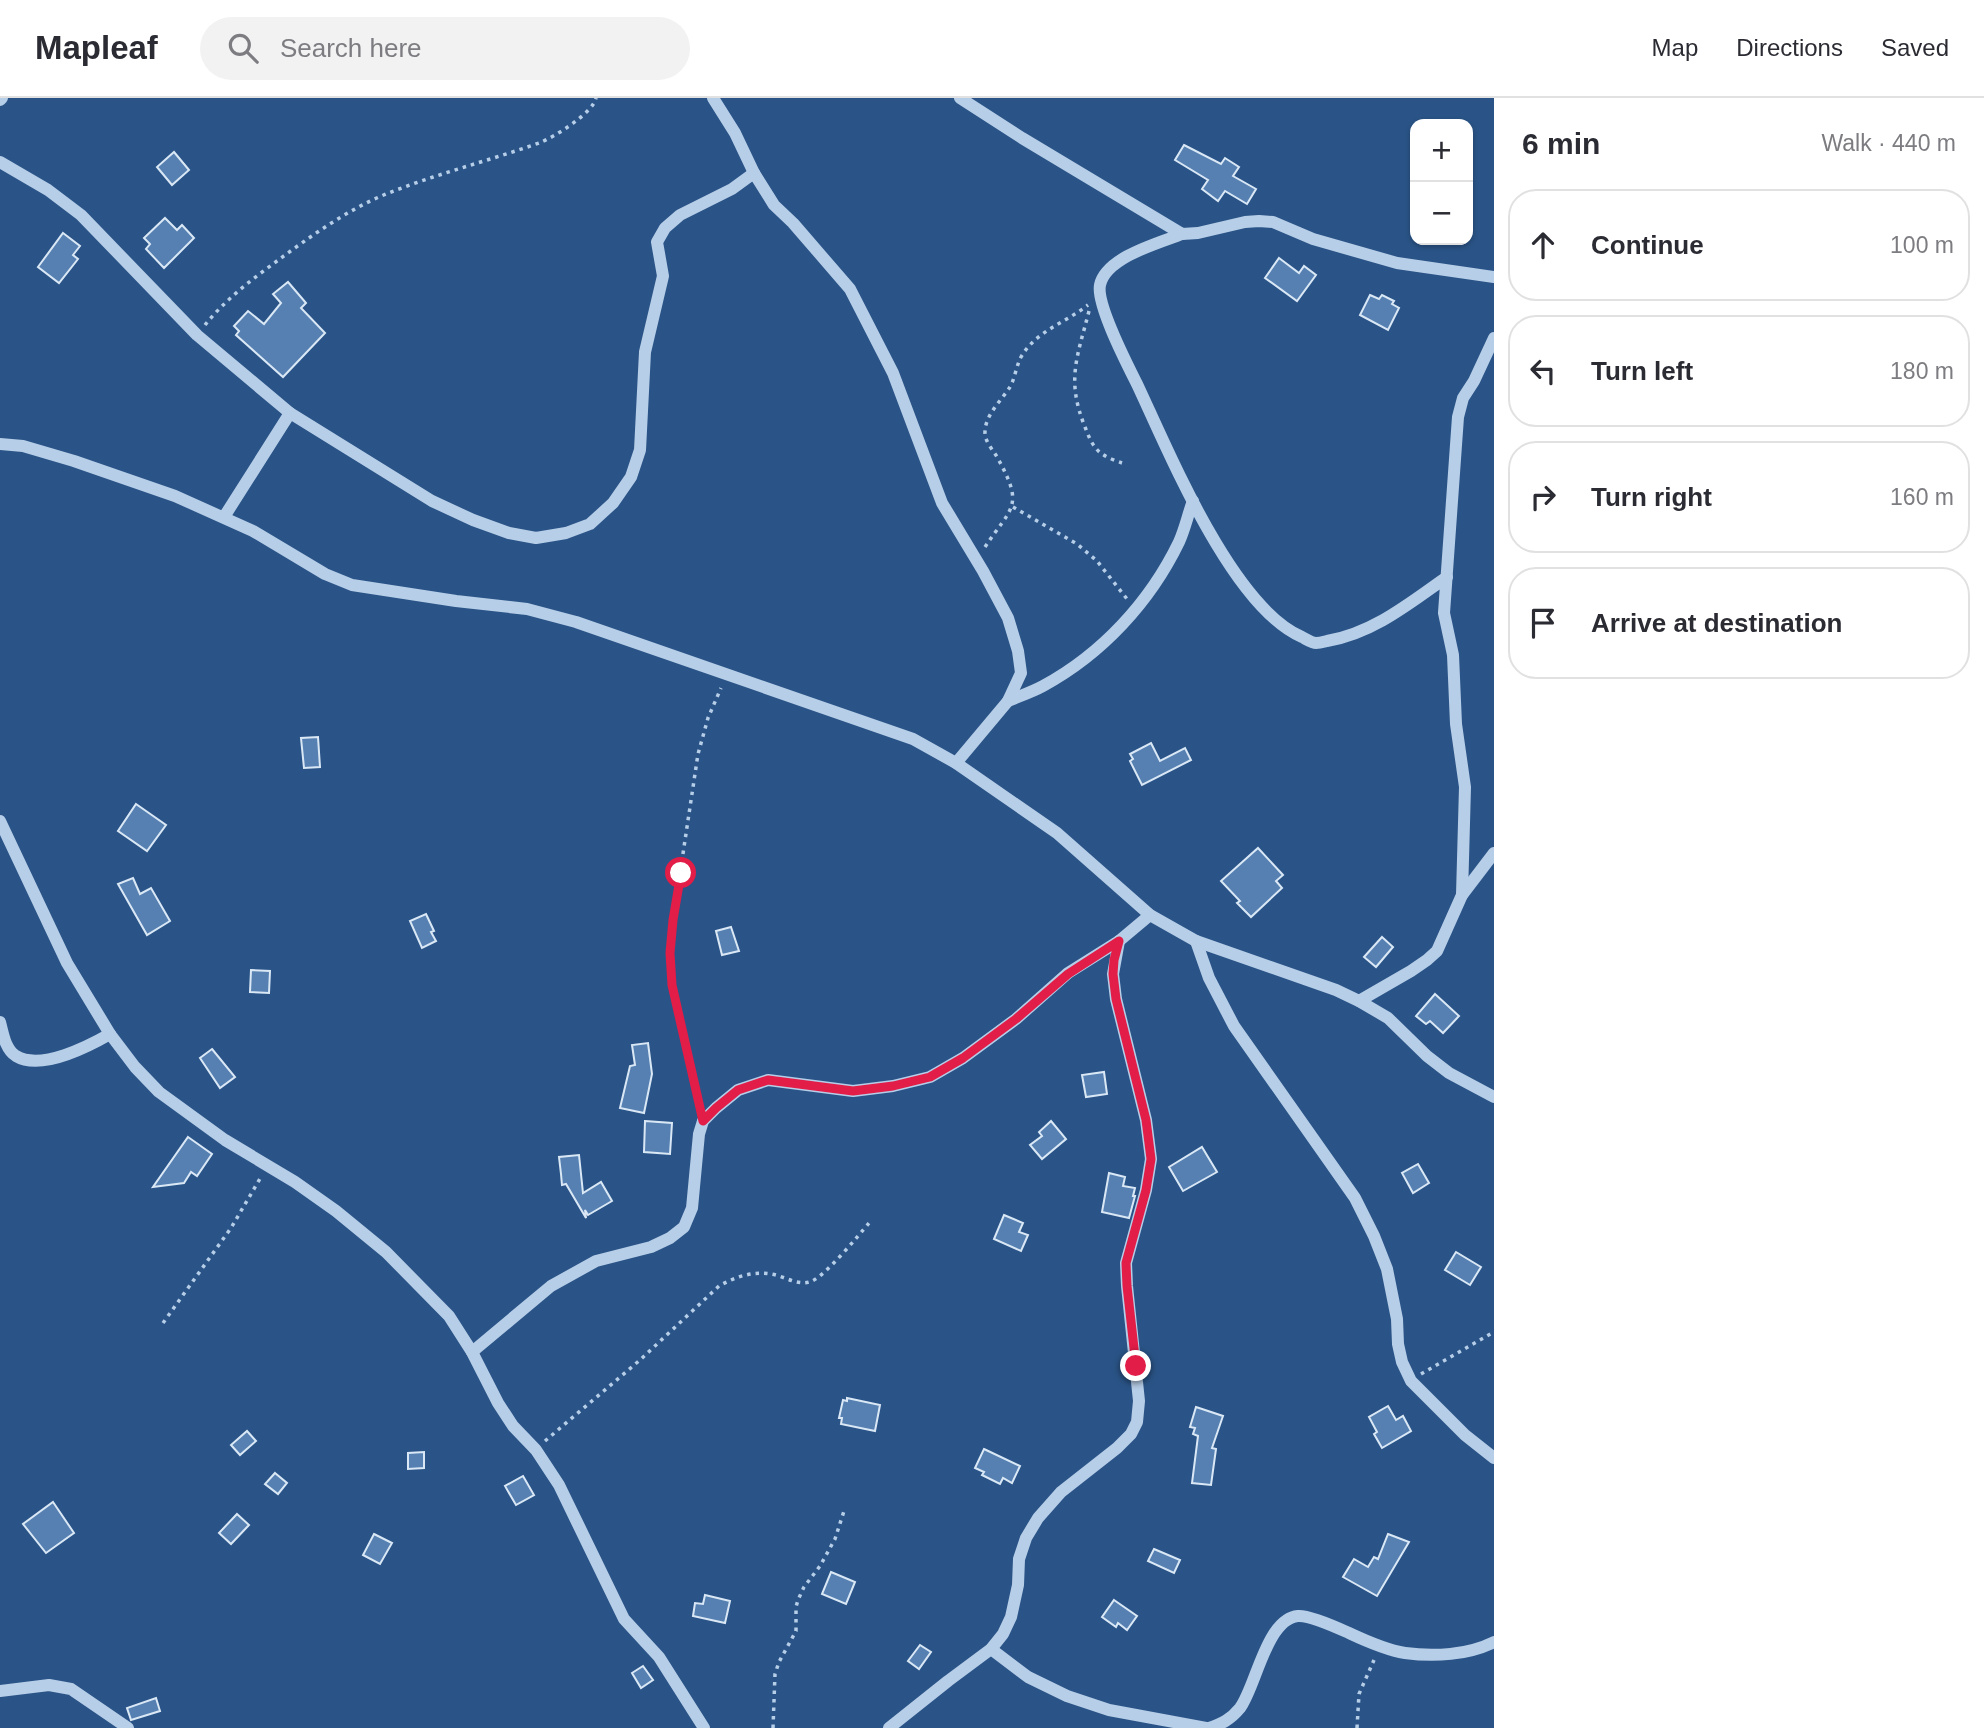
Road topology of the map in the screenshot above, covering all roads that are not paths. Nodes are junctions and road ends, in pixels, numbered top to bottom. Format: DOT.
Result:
graph roads {
  1 [pos="713,98"];
  2 [pos="960,98"];
  3 [pos="0,162"];
  4 [pos="754,173"];
  5 [pos="1182,234"];
  6 [pos="1494,277"];
  7 [pos="1494,338"];
  8 [pos="290,413"];
  9 [pos="0,444"];
  10 [pos="1193,501"];
  11 [pos="224,517"];
  12 [pos="1447,577"];
  13 [pos="1008,702"];
  14 [pos="956,763"];
  15 [pos="0,821"];
  16 [pos="1494,853"];
  17 [pos="1462,895"];
  18 [pos="1150,915"];
  19 [pos="1119,941"];
  20 [pos="1196,941"];
  21 [pos="1359,1000"];
  22 [pos="0,1022"];
  23 [pos="110,1034"];
  24 [pos="1494,1097"];
  25 [pos="472,1352"];
  26 [pos="1494,1458"];
  27 [pos="1494,1642"];
  28 [pos="991,1649"];
  29 [pos="0,1691"];
  30 [pos="128,1728"];
  31 [pos="704,1728"];
  32 [pos="889,1728"];
  33 [pos="1208,1728"];
  1 -- 4 [label="street"];
  2 -- 5 [label="street"];
  3 -- 8 [label="street"];
  4 -- 8 [label="street"];
  4 -- 13 [label="street"];
  5 -- 6 [label="street"];
  5 -- 10 [label="street"];
  7 -- 12 [label="street"];
  8 -- 11 [label="street"];
  9 -- 11 [label="street"];
  10 -- 12 [label="street"];
  10 -- 13 [label="street"];
  11 -- 14 [label="street"];
  12 -- 17 [label="street"];
  13 -- 14 [label="street"];
  14 -- 18 [label="street"];
  15 -- 23 [label="street"];
  16 -- 17 [label="street"];
  17 -- 21 [label="street"];
  18 -- 19 [label="street"];
  18 -- 20 [label="street"];
  19 -- 25 [label="street"];
  19 -- 28 [label="street"];
  20 -- 21 [label="street"];
  20 -- 26 [label="street"];
  21 -- 24 [label="street"];
  22 -- 23 [label="street"];
  23 -- 25 [label="street"];
  25 -- 31 [label="street"];
  27 -- 33 [label="street"];
  28 -- 32 [label="street"];
  28 -- 33 [label="street"];
  29 -- 30 [label="street"];
}
